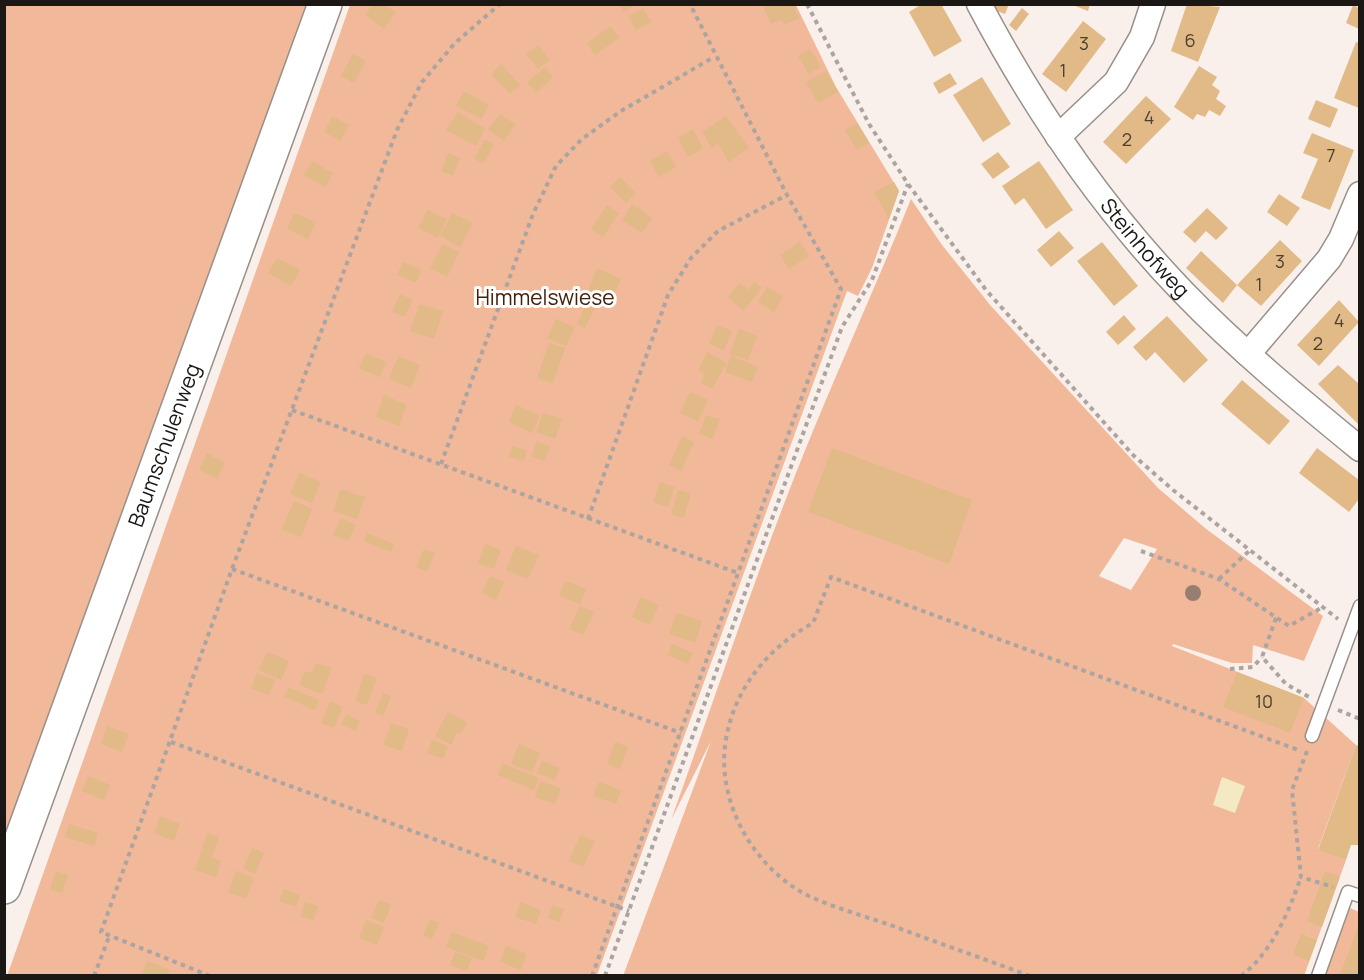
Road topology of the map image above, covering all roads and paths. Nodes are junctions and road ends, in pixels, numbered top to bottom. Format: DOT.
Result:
graph roads {
  1 [pos="325,4"];
  2 [pos="500,4"];
  3 [pos="690,4"];
  4 [pos="807,4"];
  5 [pos="979,4"];
  6 [pos="1154,4"];
  7 [pos="714,57"];
  8 [pos="1058,137"];
  9 [pos="909,184"];
  10 [pos="1359,194"];
  11 [pos="787,195"];
  12 [pos="1248,354"];
  13 [pos="292,410"];
  14 [pos="1359,449"];
  15 [pos="441,464"];
  16 [pos="588,519"];
  17 [pos="1141,551"];
  18 [pos="1249,551"];
  19 [pos="232,569"];
  20 [pos="738,573"];
  21 [pos="1219,579"];
  22 [pos="1359,606"];
  23 [pos="1321,608"];
  24 [pos="1276,618"];
  25 [pos="1352,628"];
  26 [pos="1262,657"];
  27 [pos="1230,669"];
  28 [pos="1324,704"];
  29 [pos="681,732"];
  30 [pos="1312,736"];
  31 [pos="171,742"];
  32 [pos="1306,753"];
  33 [pos="1301,877"];
  34 [pos="4,887"];
  35 [pos="1354,894"];
  36 [pos="618,906"];
  37 [pos="629,911"];
  38 [pos="109,937"];
  39 [pos="94,975"];
  40 [pos="210,975"];
  41 [pos="592,975"];
  42 [pos="605,975"];
  43 [pos="1030,975"];
  44 [pos="1241,975"];
  45 [pos="1318,975"];
  1 -- 34 [label="street, Baumschulenweg"];
  2 -- 13 [label="path"];
  3 -- 7 [label="path"];
  4 -- 9 [label="path"];
  5 -- 8 [label="street, Steinhofweg"];
  6 -- 8 [label="street"];
  7 -- 11 [label="path"];
  7 -- 15 [label="path"];
  8 -- 12 [label="street, Steinhofweg"];
  9 -- 18 [label="path"];
  9 -- 37 [label="path"];
  10 -- 12 [label="street"];
  11 -- 16 [label="path"];
  11 -- 20 [label="path"];
  12 -- 14 [label="street, Steinhofweg"];
  13 -- 15 [label="path"];
  13 -- 19 [label="path"];
  15 -- 16 [label="path"];
  16 -- 20 [label="path"];
  17 -- 21 [label="path"];
  18 -- 21 [label="path"];
  18 -- 23 [label="path"];
  19 -- 29 [label="path"];
  19 -- 31 [label="path"];
  20 -- 29 [label="path"];
  21 -- 24 [label="path"];
  22 -- 25 [label="lane"];
  23 -- 24 [label="path"];
  23 -- 25 [label="path"];
  24 -- 26 [label="path"];
  25 -- 28 [label="lane"];
  26 -- 27 [label="path"];
  26 -- 28 [label="path"];
  28 -- 30 [label="lane"];
  29 -- 36 [label="path"];
  30 -- 32 [label="path"];
  31 -- 36 [label="path"];
  31 -- 38 [label="path"];
  32 -- 33 [label="path"];
  32 -- 43 [label="path"];
  33 -- 35 [label="path"];
  33 -- 44 [label="path"];
  35 -- 45 [label="lane"];
  36 -- 37 [label="path"];
  36 -- 41 [label="path"];
  37 -- 42 [label="path"];
  38 -- 39 [label="path"];
  38 -- 40 [label="path"];
}
